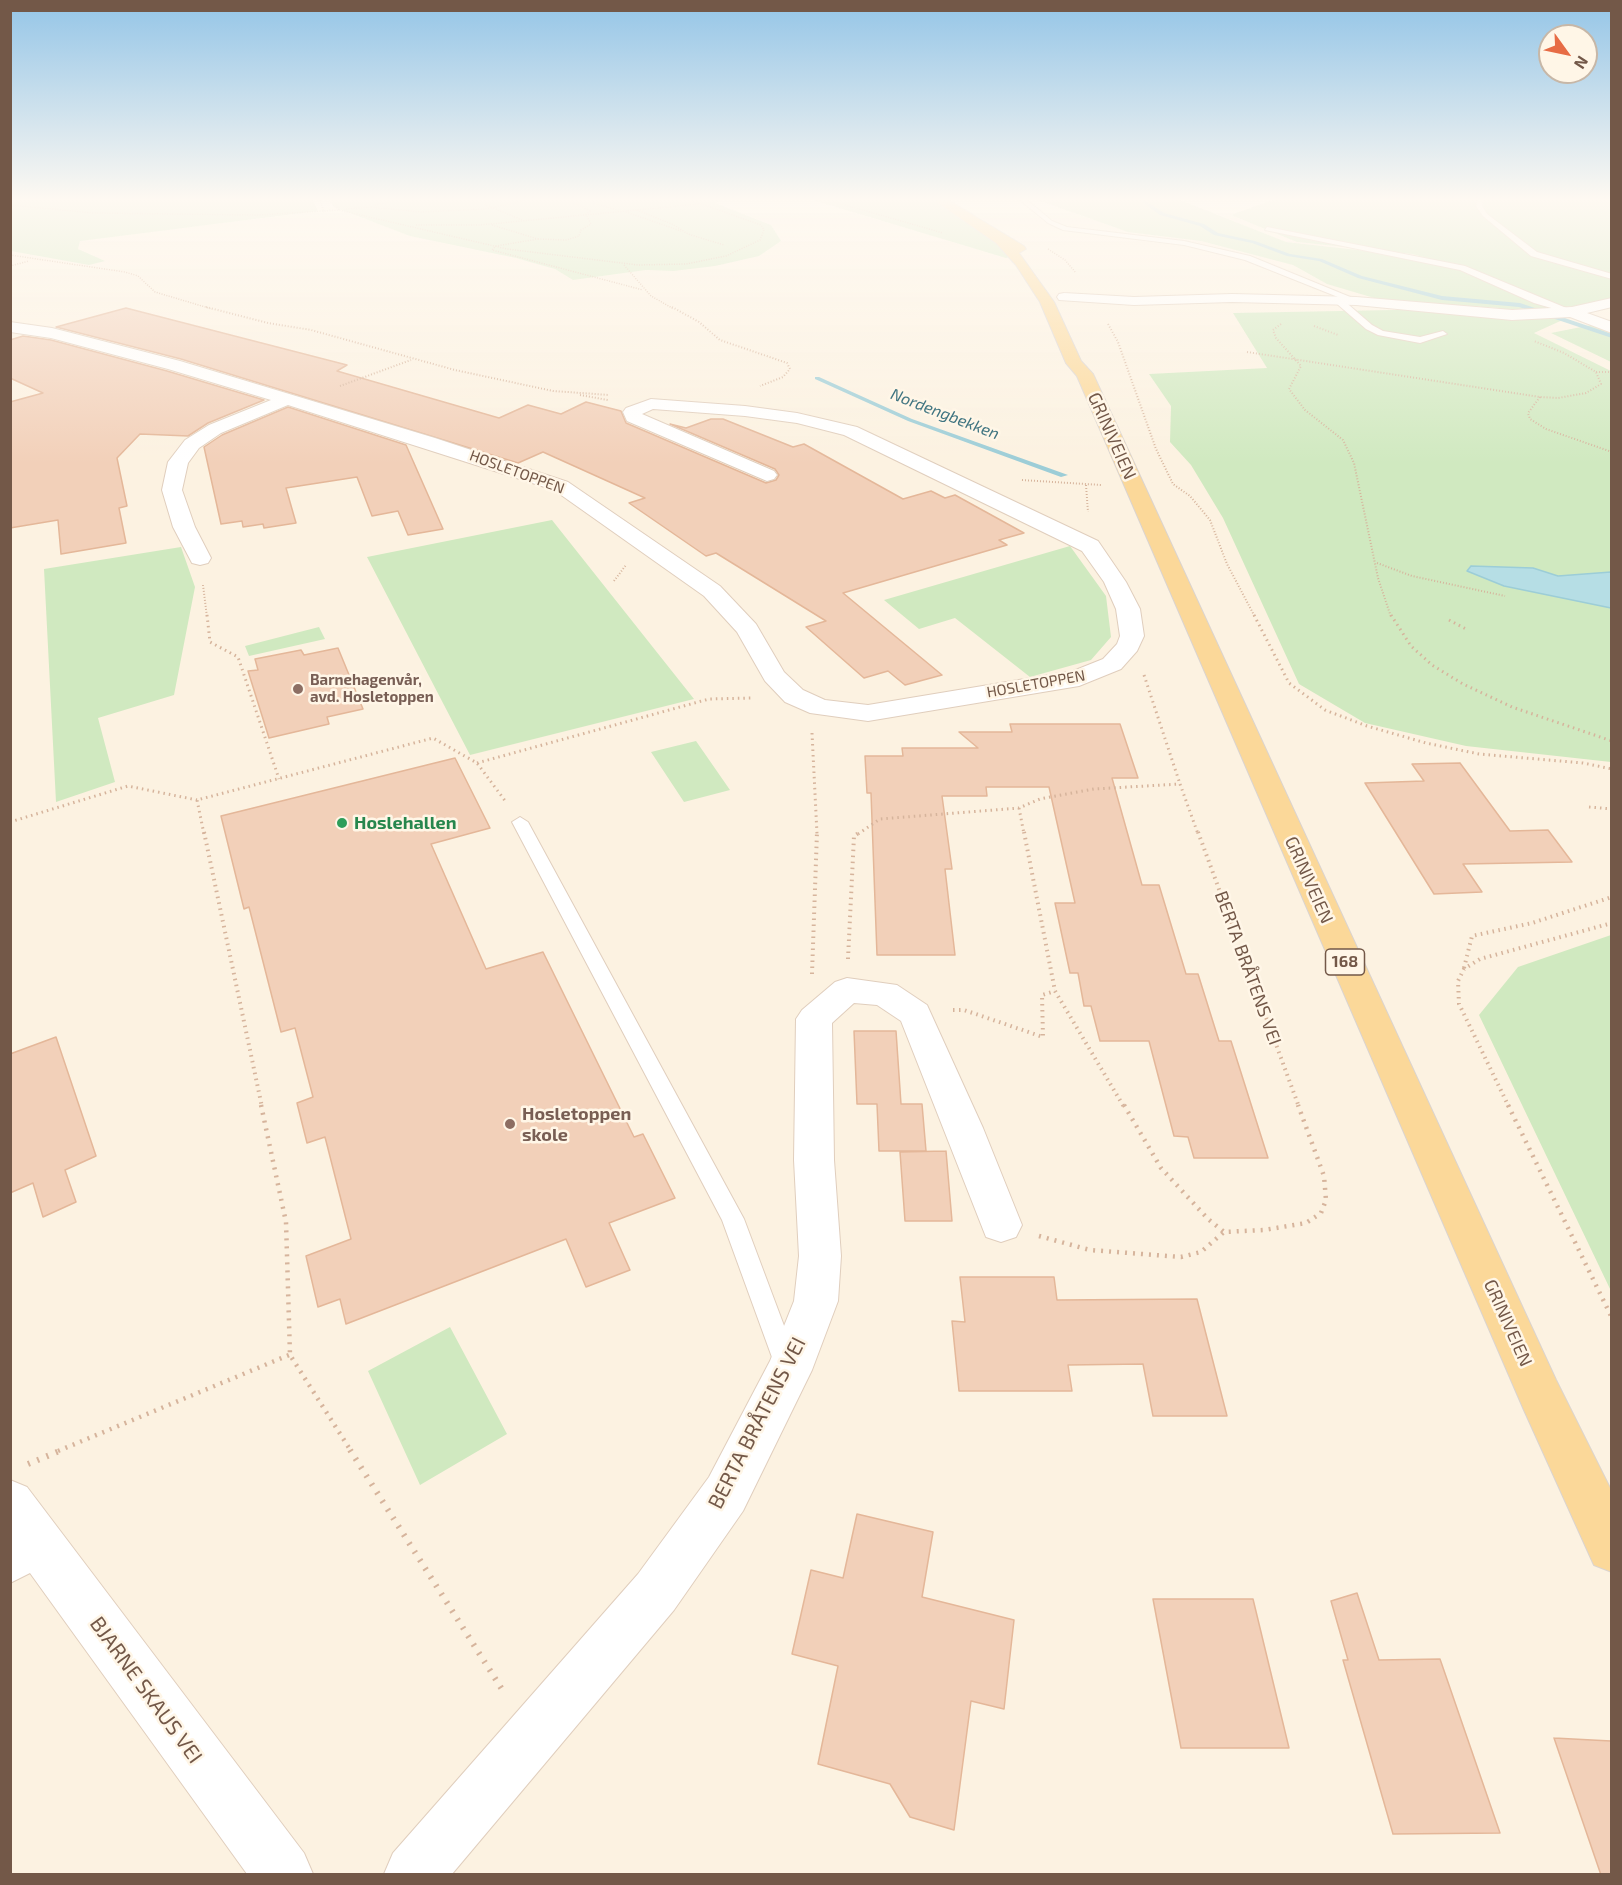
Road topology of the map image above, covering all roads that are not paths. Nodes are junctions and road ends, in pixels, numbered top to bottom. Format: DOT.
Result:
graph roads {
  1 [pos="1038,288"];
  2 [pos="1057,288"];
  3 [pos="1323,288"];
  4 [pos="1507,288"];
  5 [pos="1339,301"];
  6 [pos="1356,301"];
  7 [pos="1047,302"];
  8 [pos="1611,302"];
  9 [pos="1069,306"];
  10 [pos="1565,312"];
  11 [pos="10,327"];
  12 [pos="1611,328"];
  13 [pos="1443,334"];
  14 [pos="1081,340"];
  15 [pos="1085,375"];
  16 [pos="291,401"];
  17 [pos="767,475"];
  18 [pos="200,558"];
  19 [pos="520,822"];
  20 [pos="1001,1225"];
  21 [pos="789,1370"];
  22 [pos="19,1516"];
  23 [pos="1611,1547"];
  24 [pos="283,1875"];
  25 [pos="414,1875"];
  1 -- 7 [label="main road, GRINIVEIEN / 168"];
  2 -- 9 [label="main road"];
  3 -- 6 [label="lane"];
  4 -- 10 [label="lane"];
  5 -- 6 [label="street"];
  5 -- 9 [label="street"];
  5 -- 13 [label="lane"];
  6 -- 10 [label="street"];
  7 -- 9 [label="street"];
  7 -- 15 [label="main road, GRINIVEIEN / 168"];
  8 -- 10 [label="street"];
  10 -- 12 [label="street"];
  11 -- 16 [label="street, HOSLETOPPEN"];
  14 -- 15 [label="main road, GRINIVEIEN / 168"];
  15 -- 23 [label="main road, GRINIVEIEN / 168"];
  16 -- 17 [label="street, HOSLETOPPEN"];
  16 -- 18 [label="street"];
  19 -- 21 [label="lane"];
  20 -- 21 [label="street, BERTA BRÅTENS VEI"];
  21 -- 25 [label="street, BERTA BRÅTENS VEI"];
  22 -- 24 [label="street, BJARNE SKAUS VEI"];
}
